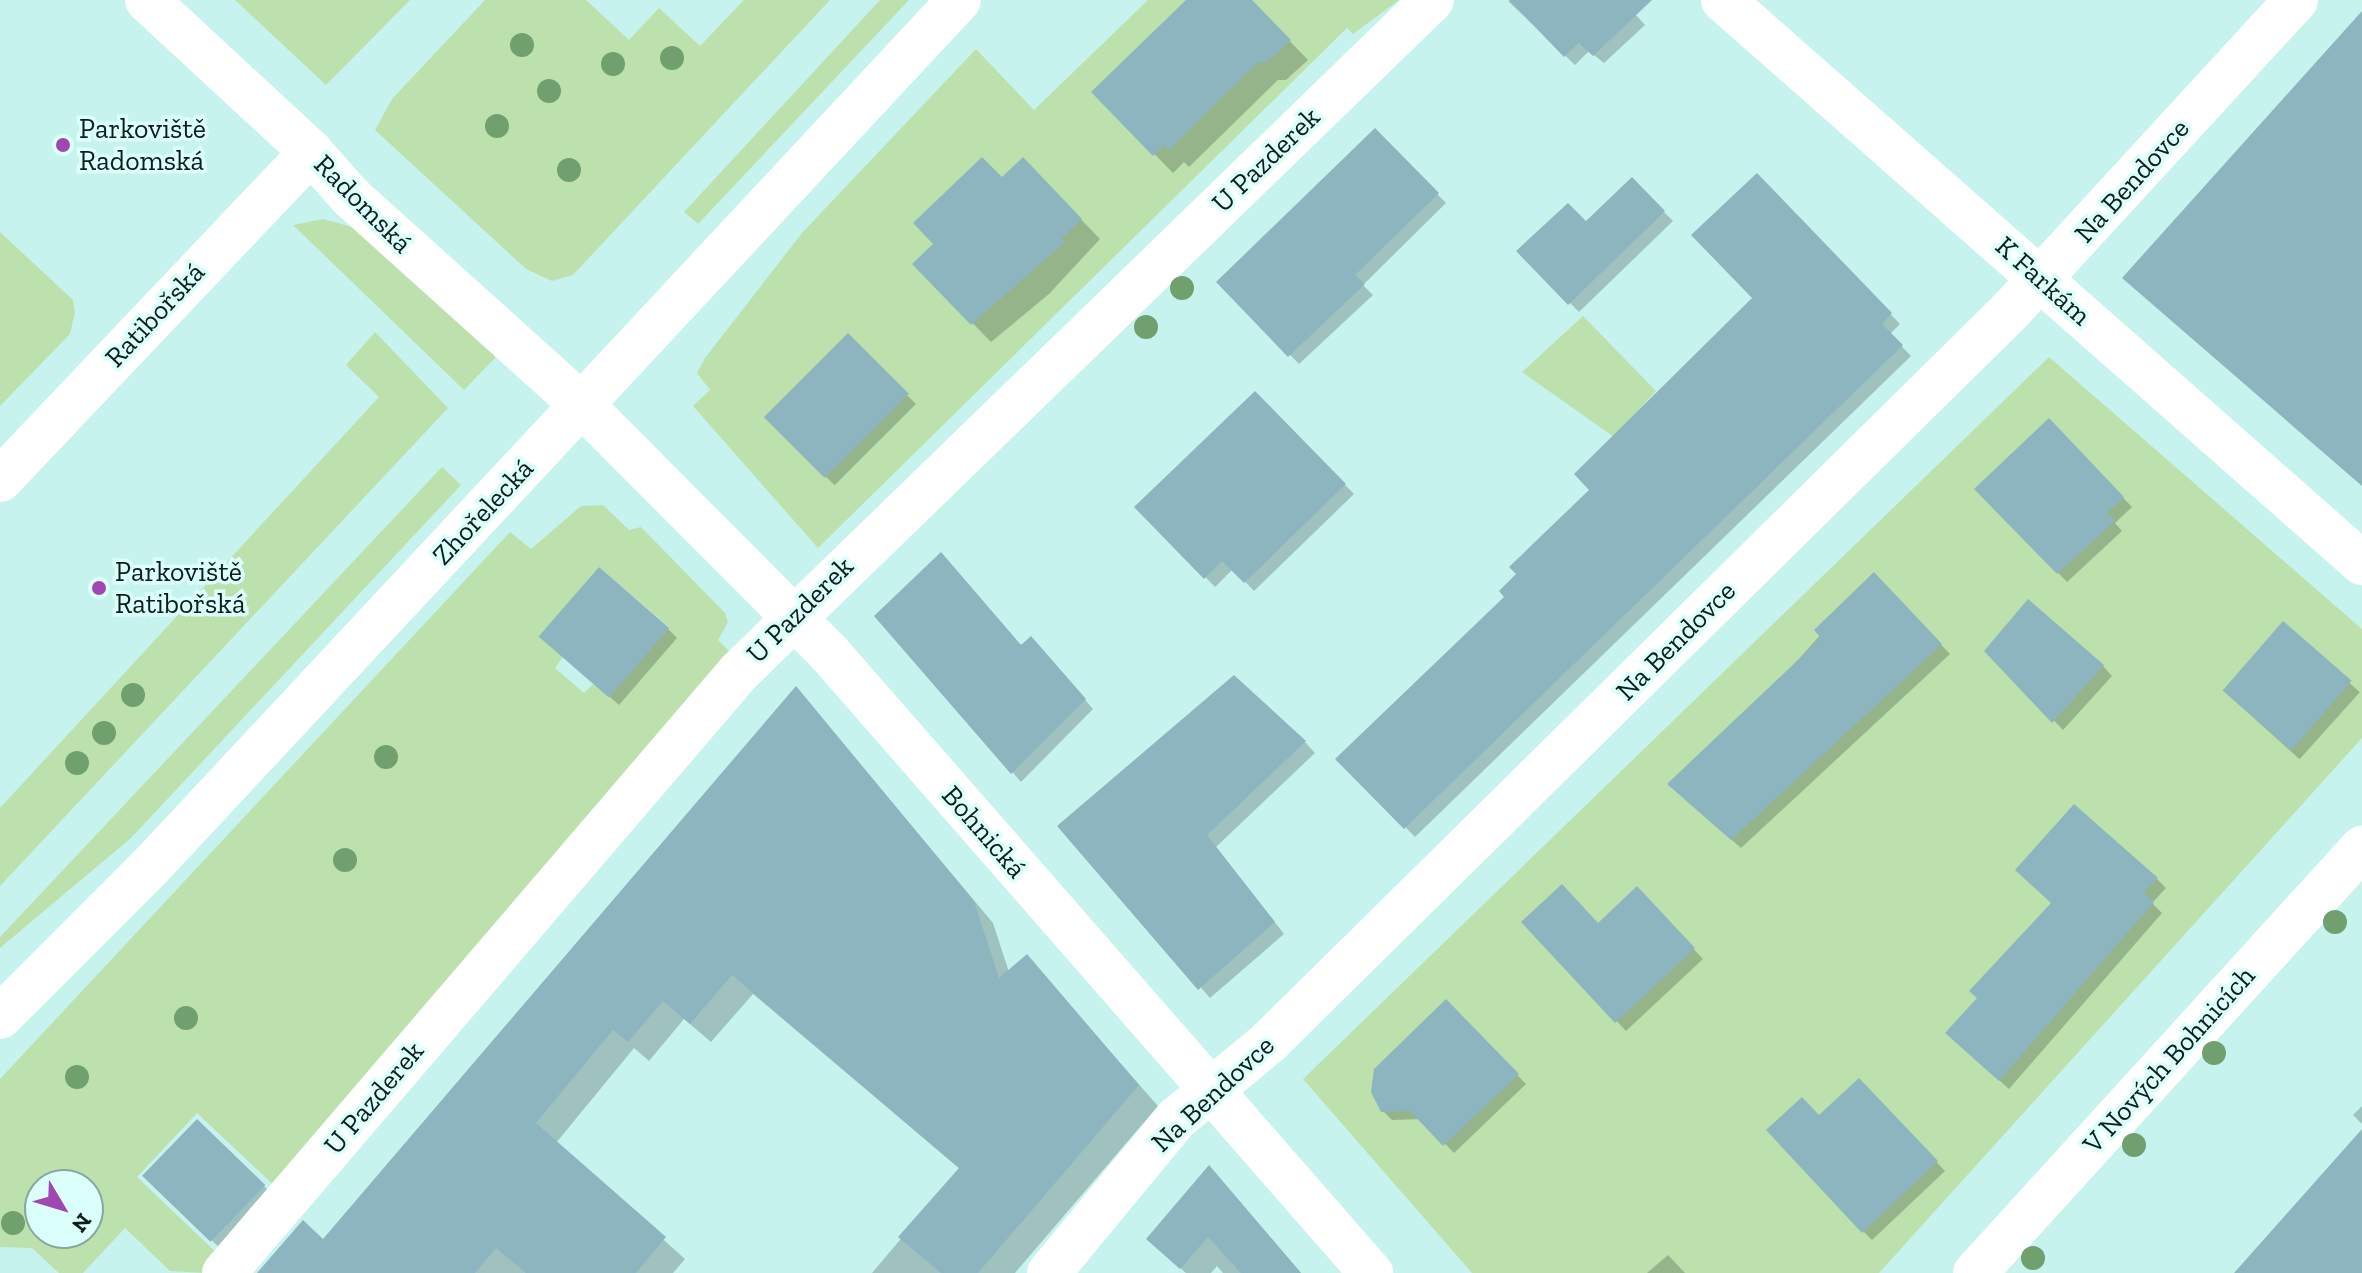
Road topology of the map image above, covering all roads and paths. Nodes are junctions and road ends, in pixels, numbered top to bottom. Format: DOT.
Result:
graph roads {
  1 [pos="147,0"];
  2 [pos="959,0"];
  3 [pos="1432,0"];
  4 [pos="1723,0"];
  5 [pos="2296,0"];
  6 [pos="311,152"];
  7 [pos="2041,279"];
  8 [pos="582,405"];
  9 [pos="0,480"];
  10 [pos="2362,563"];
  11 [pos="793,617"];
  12 [pos="2362,848"];
  13 [pos="0,1017"];
  14 [pos="1210,1090"];
  15 [pos="224,1273"];
  16 [pos="1049,1273"];
  17 [pos="1371,1273"];
  18 [pos="1975,1273"];
  1 -- 6 [label="street, Radomská"];
  2 -- 8 [label="street, Zhořelecká"];
  3 -- 11 [label="street, U Pazderek"];
  4 -- 7 [label="street, K Farkám"];
  5 -- 7 [label="street, Na Bendovce"];
  6 -- 8 [label="street, Radomská"];
  6 -- 9 [label="street, Ratibořská"];
  7 -- 10 [label="street, K Farkám"];
  7 -- 14 [label="street, Na Bendovce"];
  8 -- 11 [label="street, Bohnická"];
  8 -- 13 [label="street, Zhořelecká"];
  11 -- 14 [label="street, Bohnická"];
  11 -- 15 [label="street, U Pazderek"];
  12 -- 18 [label="street, V Nových Bohnicích"];
  14 -- 16 [label="street, Na Bendovce"];
  14 -- 17 [label="street, Bohnická"];
}
